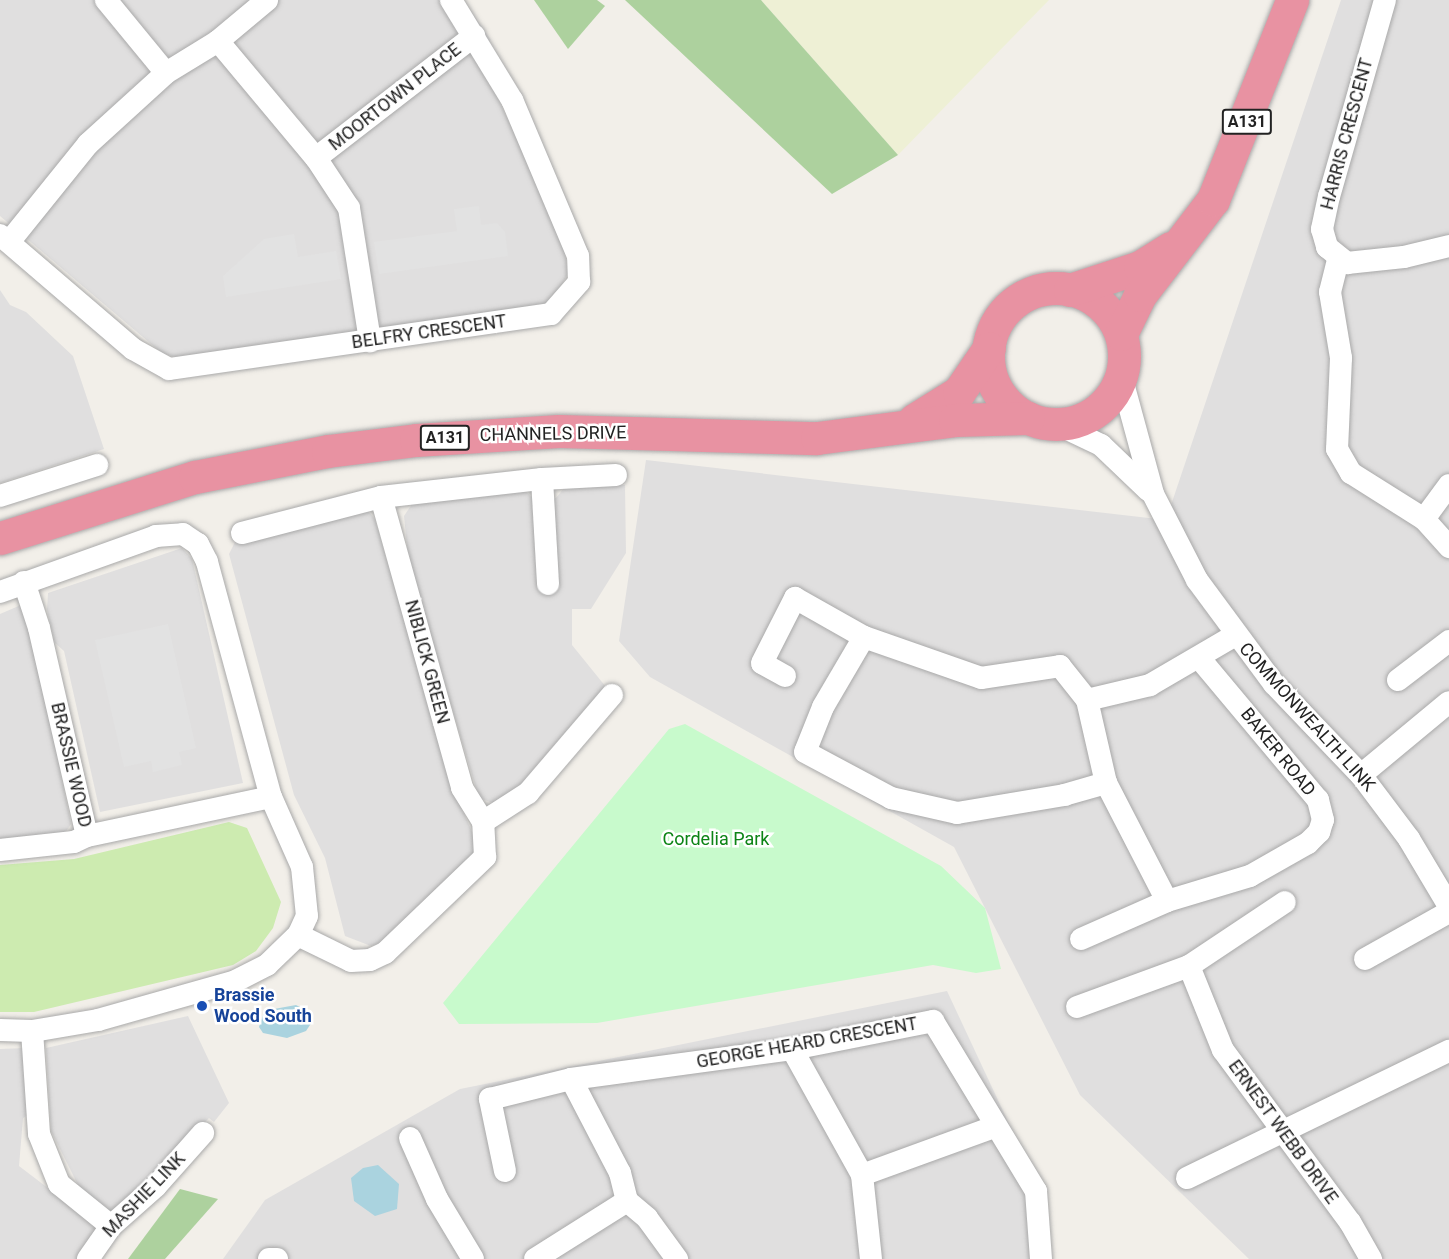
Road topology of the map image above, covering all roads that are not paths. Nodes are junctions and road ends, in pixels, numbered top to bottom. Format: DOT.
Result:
graph roads {
  1 [pos="106,0"];
  2 [pos="267,0"];
  3 [pos="450,0"];
  4 [pos="1292,0"];
  5 [pos="1385,0"];
  6 [pos="474,36"];
  7 [pos="218,41"];
  8 [pos="166,73"];
  9 [pos="316,158"];
  10 [pos="1187,237"];
  11 [pos="5,239"];
  12 [pos="1449,247"];
  13 [pos="1338,260"];
  14 [pos="1070,290"];
  15 [pos="1120,334"];
  16 [pos="370,340"];
  17 [pos="989,348"];
  18 [pos="1121,376"];
  19 [pos="1042,421"];
  20 [pos="902,427"];
  21 [pos="97,465"];
  22 [pos="616,476"];
  23 [pos="542,479"];
  24 [pos="1449,485"];
  25 [pos="1153,494"];
  26 [pos="0,496"];
  27 [pos="381,497"];
  28 [pos="1424,519"];
  29 [pos="242,533"];
  30 [pos="0,538"];
  31 [pos="1449,547"];
  32 [pos="24,582"];
  33 [pos="548,584"];
  34 [pos="0,592"];
  35 [pos="1234,636"];
  36 [pos="864,637"];
  37 [pos="1449,641"];
  38 [pos="1200,659"];
  39 [pos="785,676"];
  40 [pos="1398,680"];
  41 [pos="612,695"];
  42 [pos="1087,700"];
  43 [pos="1449,702"];
  44 [pos="1361,775"];
  45 [pos="1106,783"];
  46 [pos="271,797"];
  47 [pos="483,822"];
  48 [pos="87,836"];
  49 [pos="0,850"];
  50 [pos="1167,901"];
  51 [pos="1286,902"];
  52 [pos="1449,906"];
  53 [pos="1449,912"];
  54 [pos="298,935"];
  55 [pos="1081,939"];
  56 [pos="1365,959"];
  57 [pos="1189,966"];
  58 [pos="1077,1008"];
  59 [pos="0,1030"];
  60 [pos="32,1031"];
  61 [pos="792,1049"];
  62 [pos="1449,1051"];
  63 [pos="571,1079"];
  64 [pos="994,1127"];
  65 [pos="1280,1130"];
  66 [pos="203,1133"];
  67 [pos="410,1138"];
  68 [pos="505,1171"];
  69 [pos="862,1175"];
  70 [pos="1187,1178"];
  71 [pos="627,1201"];
  72 [pos="111,1226"];
  73 [pos="88,1259"];
  74 [pos="269,1259"];
  75 [pos="277,1259"];
  76 [pos="473,1259"];
  77 [pos="535,1259"];
  78 [pos="677,1259"];
  79 [pos="872,1259"];
  80 [pos="1041,1259"];
  81 [pos="1371,1259"];
  1 -- 8 [label="street"];
  2 -- 7 [label="street"];
  3 -- 6 [label="street, BELFRY CRESCENT"];
  4 -- 10 [label="highway, A131"];
  5 -- 13 [label="street, HARRIS CRESCENT"];
  6 -- 9 [label="street, MOORTOWN PLACE"];
  6 -- 16 [label="street, BELFRY CRESCENT"];
  7 -- 8 [label="street"];
  7 -- 9 [label="street, MOORTOWN PLACE"];
  8 -- 11 [label="street"];
  9 -- 16 [label="street, MOORTOWN PLACE"];
  10 -- 14 [label="highway, A131"];
  10 -- 15 [label="highway, A131"];
  11 -- 16 [label="street, BELFRY CRESCENT"];
  12 -- 13 [label="street"];
  13 -- 28 [label="street"];
  14 -- 15 [label="highway"];
  14 -- 17 [label="highway"];
  15 -- 18 [label="highway"];
  17 -- 19 [label="highway"];
  17 -- 20 [label="highway, CHANNELS DRIVE / A131"];
  18 -- 19 [label="highway"];
  18 -- 25 [label="street, COMMONWEALTH LINK"];
  19 -- 20 [label="highway, CHANNELS DRIVE / A131"];
  19 -- 25 [label="street, COMMONWEALTH LINK"];
  20 -- 30 [label="highway, CHANNELS DRIVE / A131"];
  21 -- 26 [label="street"];
  22 -- 23 [label="street"];
  23 -- 27 [label="street"];
  23 -- 33 [label="street"];
  24 -- 28 [label="street"];
  25 -- 35 [label="street, COMMONWEALTH LINK"];
  27 -- 29 [label="street"];
  27 -- 47 [label="street, NIBLICK GREEN"];
  28 -- 31 [label="street"];
  32 -- 34 [label="street"];
  32 -- 46 [label="street"];
  32 -- 48 [label="street, BRASSIE WOOD"];
  35 -- 38 [label="street"];
  35 -- 44 [label="street, COMMONWEALTH LINK"];
  36 -- 39 [label="street"];
  36 -- 42 [label="street"];
  36 -- 45 [label="street"];
  37 -- 40 [label="street"];
  38 -- 42 [label="street"];
  38 -- 50 [label="street, BAKER ROAD"];
  41 -- 47 [label="street"];
  42 -- 45 [label="street"];
  43 -- 44 [label="street"];
  44 -- 52 [label="street, COMMONWEALTH LINK"];
  45 -- 50 [label="street"];
  46 -- 48 [label="street, BRASSIE WOOD"];
  46 -- 54 [label="street"];
  47 -- 54 [label="street, NIBLICK GREEN"];
  48 -- 49 [label="street"];
  50 -- 55 [label="street, BAKER ROAD"];
  51 -- 57 [label="street"];
  53 -- 56 [label="street"];
  54 -- 60 [label="street"];
  57 -- 58 [label="street"];
  57 -- 65 [label="street, ERNEST WEBB DRIVE"];
  59 -- 60 [label="street"];
  60 -- 72 [label="street"];
  61 -- 63 [label="street, GEORGE HEARD CRESCENT"];
  61 -- 64 [label="street, GEORGE HEARD CRESCENT"];
  61 -- 69 [label="street"];
  62 -- 65 [label="street"];
  63 -- 68 [label="street, GEORGE HEARD CRESCENT"];
  63 -- 71 [label="street"];
  64 -- 69 [label="street"];
  64 -- 80 [label="street, GEORGE HEARD CRESCENT"];
  65 -- 70 [label="street"];
  65 -- 81 [label="street, ERNEST WEBB DRIVE"];
  66 -- 72 [label="street, MASHIE LINK"];
  67 -- 76 [label="street"];
  69 -- 79 [label="street"];
  71 -- 77 [label="street"];
  71 -- 78 [label="street"];
  72 -- 73 [label="street, MASHIE LINK"];
  74 -- 75 [label="street"];
}
